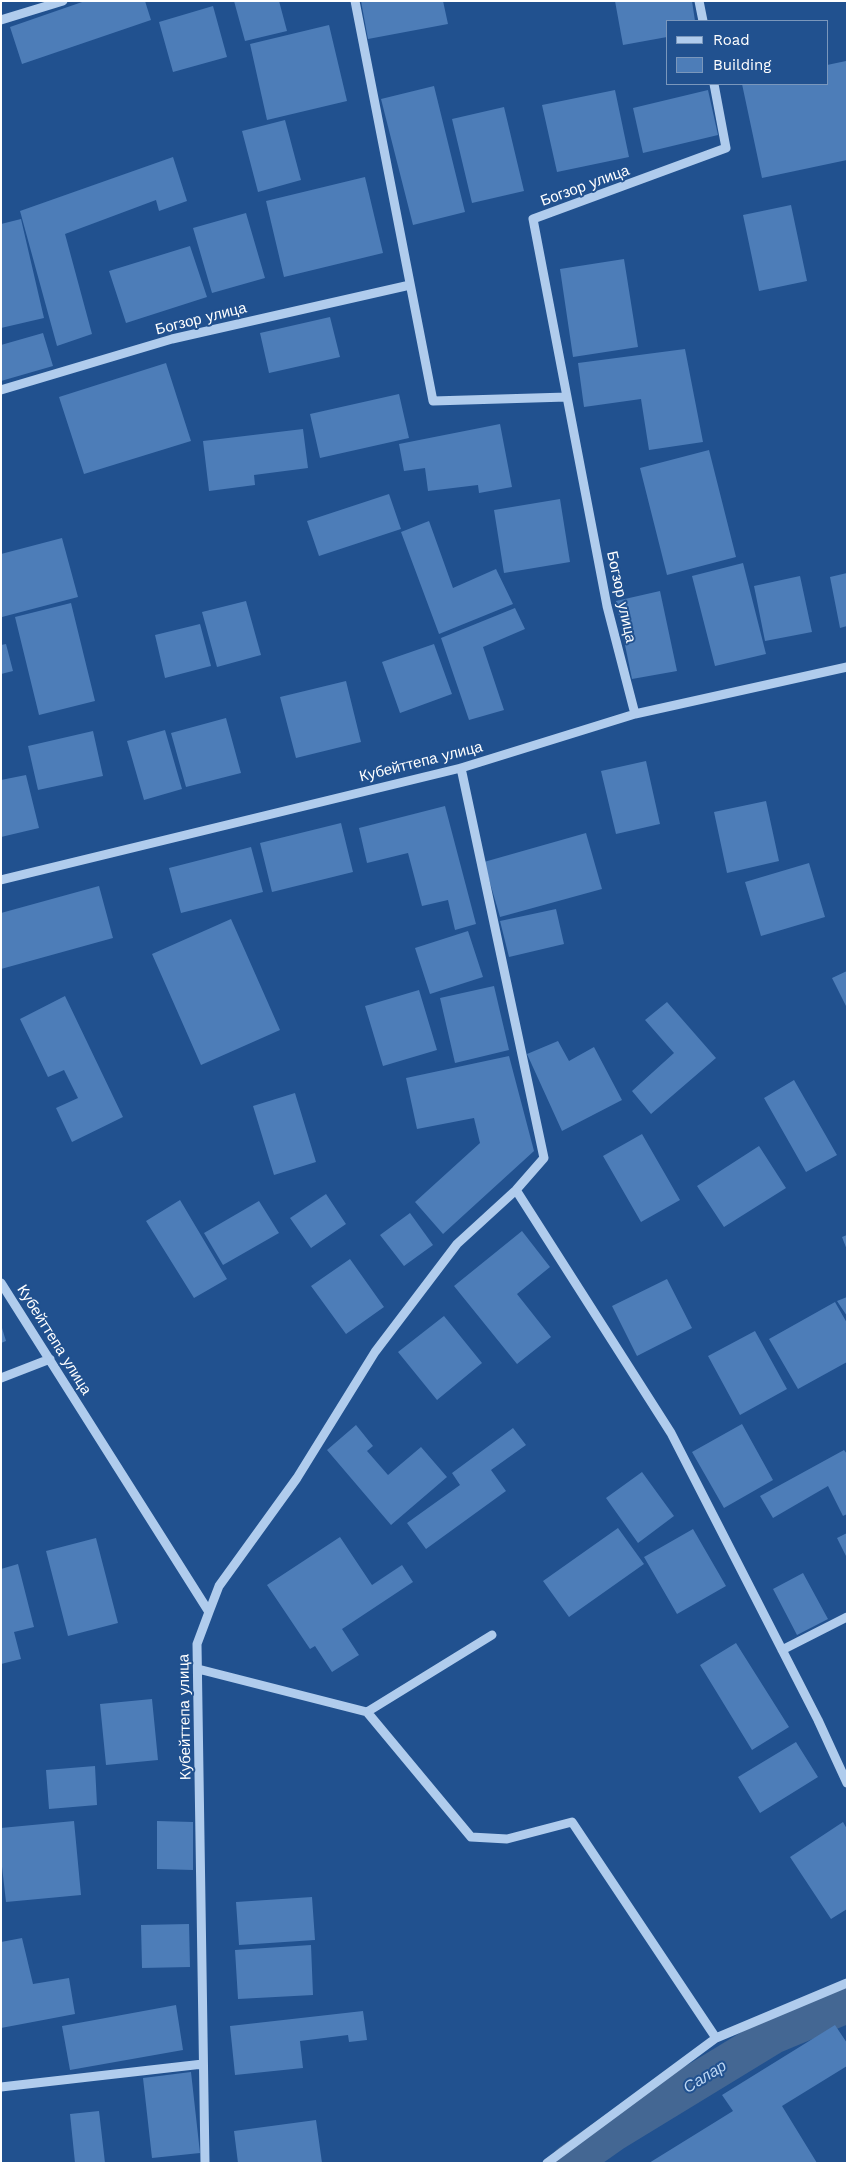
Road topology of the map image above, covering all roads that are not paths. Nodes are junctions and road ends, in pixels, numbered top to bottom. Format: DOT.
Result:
graph roads {
  1 [pos="63,1"];
  2 [pos="355,1"];
  3 [pos="699,1"];
  4 [pos="1,20"];
  5 [pos="702,20"];
  6 [pos="714,85"];
  7 [pos="410,285"];
  8 [pos="1,390"];
  9 [pos="567,398"];
  10 [pos="847,667"];
  11 [pos="635,714"];
  12 [pos="461,768"];
  13 [pos="1,880"];
  14 [pos="516,1190"];
  15 [pos="1,1283"];
  16 [pos="50,1359"];
  17 [pos="1,1378"];
  18 [pos="209,1612"];
  19 [pos="847,1617"];
  20 [pos="492,1635"];
  21 [pos="782,1650"];
  22 [pos="198,1669"];
  23 [pos="367,1712"];
  24 [pos="847,1783"];
  25 [pos="847,1983"];
  26 [pos="716,2038"];
  27 [pos="203,2064"];
  28 [pos="1,2087"];
  29 [pos="205,2163"];
  30 [pos="547,2163"];
  1 -- 4 [label="street"];
  2 -- 7 [label="street"];
  3 -- 5 [label="street"];
  6 -- 9 [label="street, Богзор улица"];
  7 -- 8 [label="street, Богзор улица"];
  7 -- 9 [label="street"];
  9 -- 11 [label="street, Богзор улица"];
  10 -- 11 [label="street, Кубейттепа улица"];
  11 -- 12 [label="street, Кубейттепа улица"];
  12 -- 13 [label="street, Кубейттепа улица"];
  12 -- 14 [label="street"];
  14 -- 18 [label="street"];
  14 -- 21 [label="street"];
  15 -- 16 [label="street, Кубейттепа улица"];
  16 -- 17 [label="street"];
  16 -- 18 [label="street, Кубейттепа улица"];
  18 -- 22 [label="street, Кубейттепа улица"];
  19 -- 21 [label="street"];
  20 -- 23 [label="street"];
  21 -- 24 [label="street"];
  22 -- 23 [label="street"];
  22 -- 27 [label="street, Кубейттепа улица"];
  23 -- 26 [label="street"];
  25 -- 26 [label="street"];
  26 -- 30 [label="street"];
  27 -- 28 [label="street"];
  27 -- 29 [label="street, Кубейттепа улица"];
}
